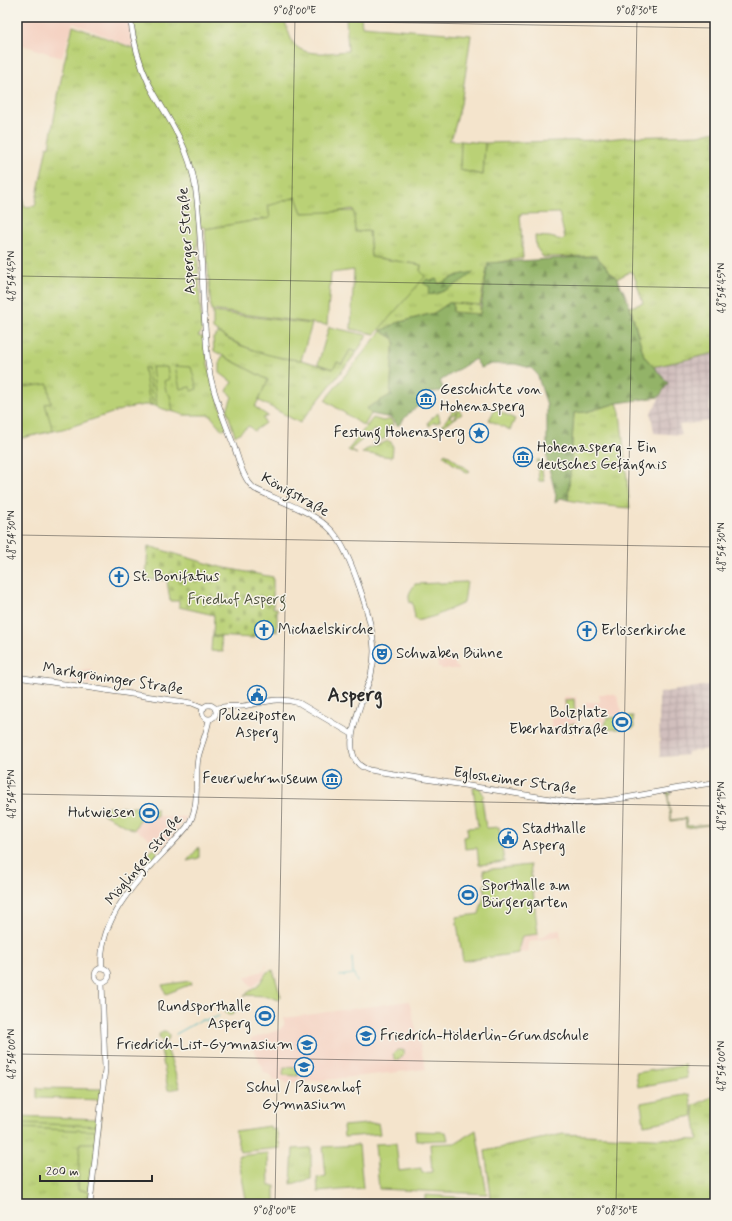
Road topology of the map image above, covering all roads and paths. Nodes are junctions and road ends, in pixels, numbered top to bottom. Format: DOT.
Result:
graph roads {
  1 [pos="130,17"];
  2 [pos="243,471"];
  3 [pos="17,677"];
  4 [pos="204,708"];
  5 [pos="215,709"];
  6 [pos="209,719"];
  7 [pos="352,734"];
  8 [pos="360,767"];
  9 [pos="715,783"];
  10 [pos="102,968"];
  11 [pos="102,982"];
  12 [pos="90,1204"];
  1 -- 2 [label="main road, Asperger Straße"];
  2 -- 7 [label="main road, Königstraße"];
  3 -- 4 [label="main road, Markgröninger Straße"];
  4 -- 5 [label="main road"];
  4 -- 6 [label="main road"];
  5 -- 6 [label="main road"];
  5 -- 7 [label="main road"];
  6 -- 10 [label="main road, Möglinger Straße"];
  7 -- 8 [label="main road, Königstraße"];
  8 -- 9 [label="main road, Eglosheimer Straße"];
  10 -- 11 [label="main road"];
  10 -- 11 [label="main road"];
  11 -- 12 [label="main road"];
}
